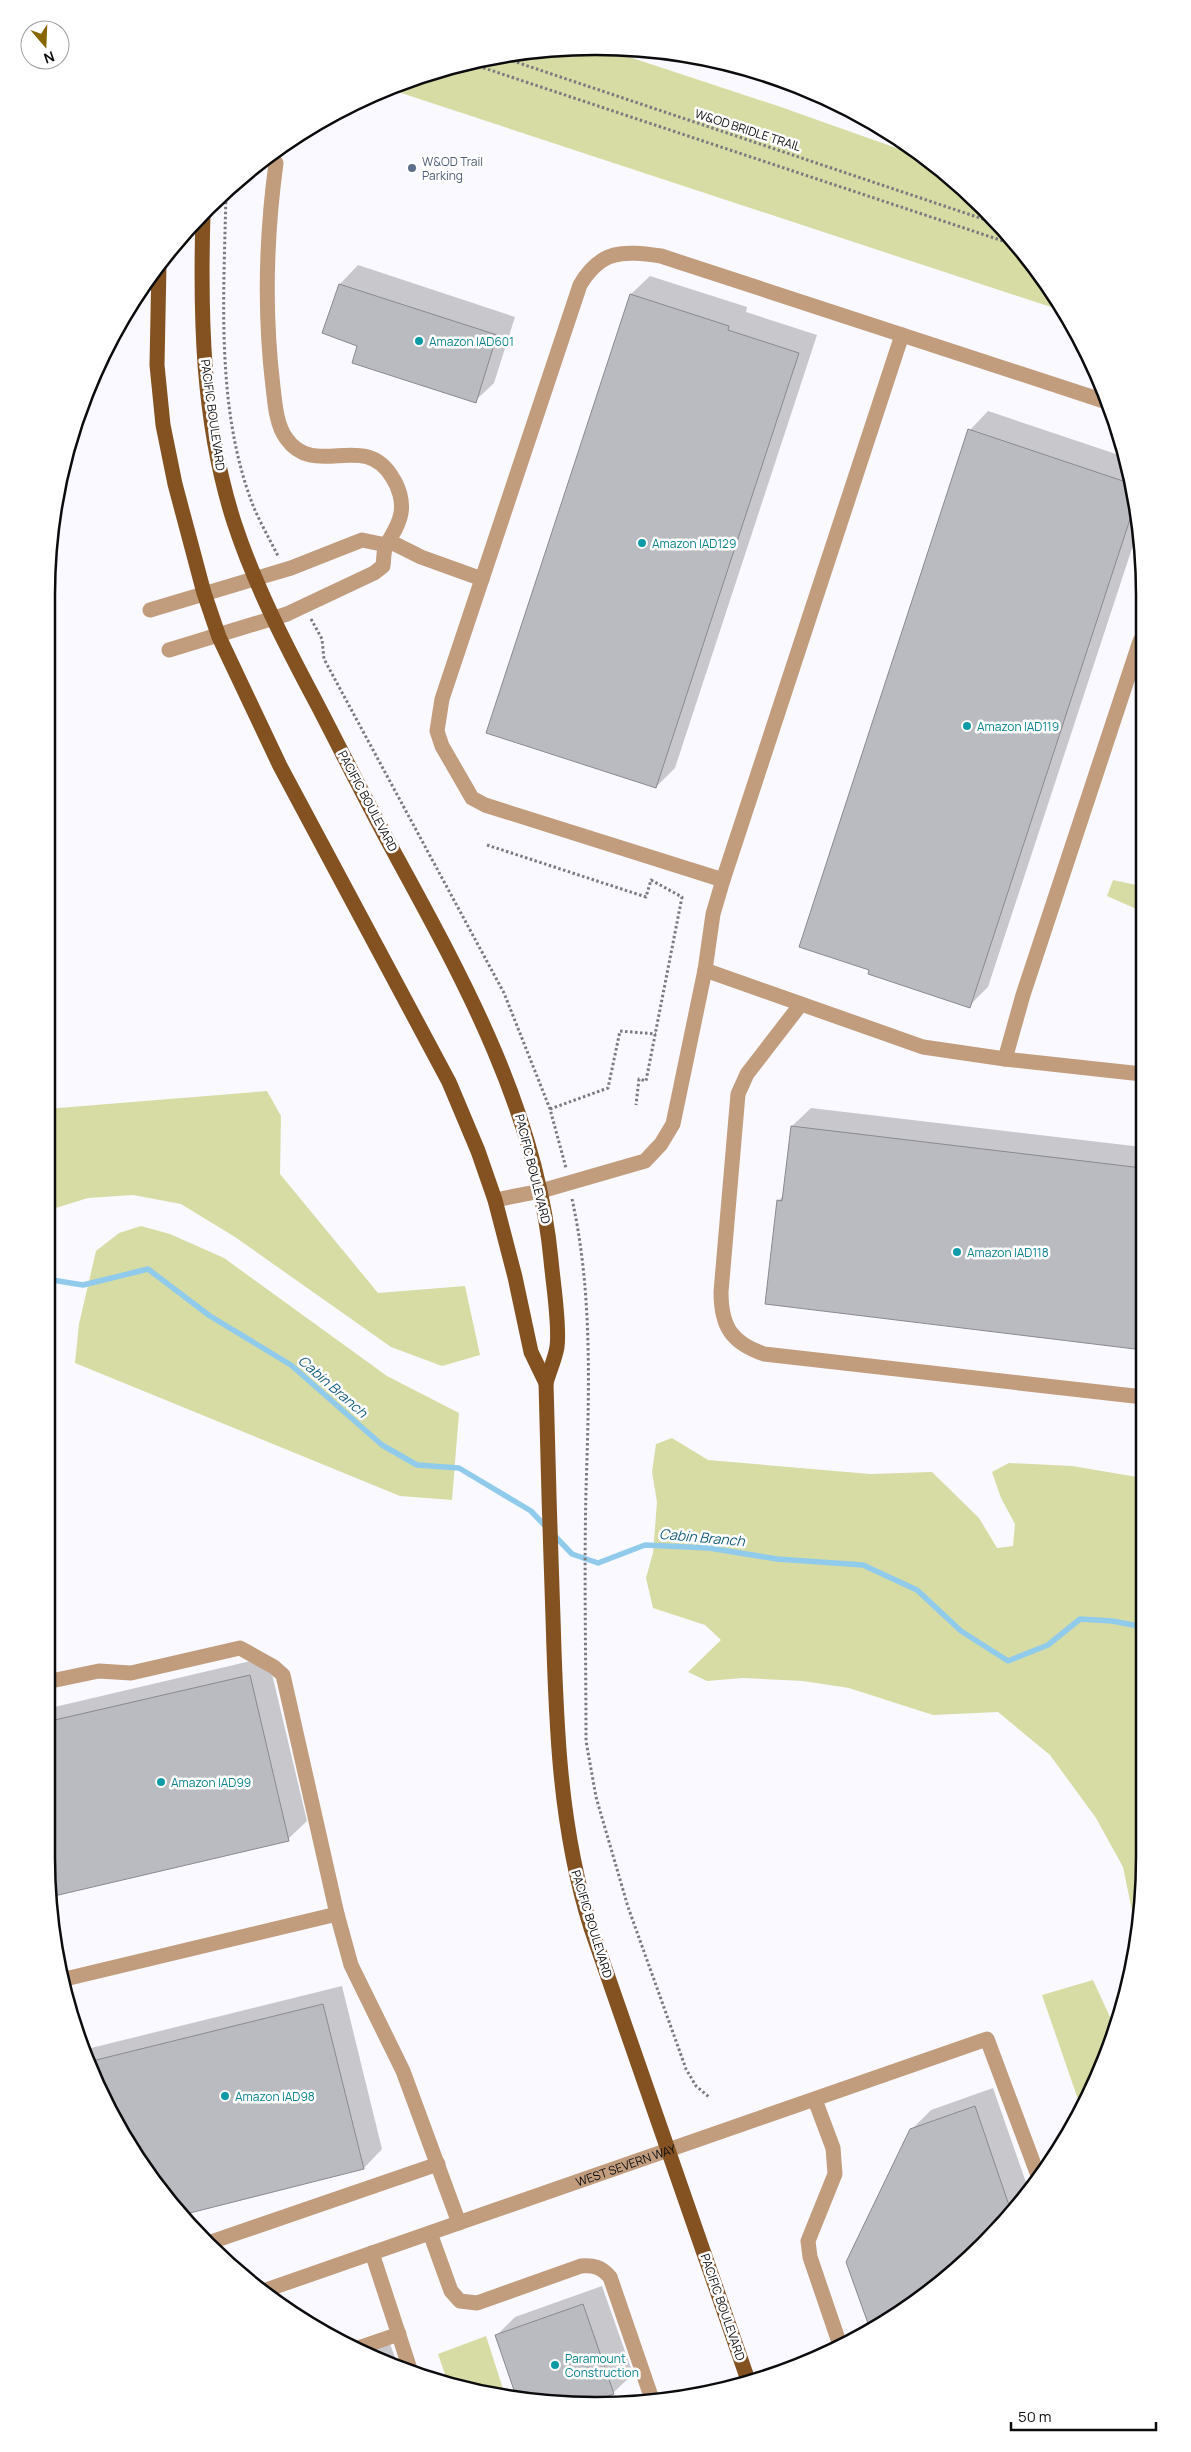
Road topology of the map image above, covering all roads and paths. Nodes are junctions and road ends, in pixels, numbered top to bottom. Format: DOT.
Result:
graph roads {
  1 [pos="514,62"];
  2 [pos="481,67"];
  3 [pos="276,163"];
  4 [pos="226,201"];
  5 [pos="984,219"];
  6 [pos="203,224"];
  7 [pos="1003,240"];
  8 [pos="159,277"];
  9 [pos="902,335"];
  10 [pos="1099,399"];
  11 [pos="388,543"];
  12 [pos="284,569"];
  13 [pos="256,578"];
  14 [pos="482,579"];
  15 [pos="204,594"];
  16 [pos="304,608"];
  17 [pos="150,610"];
  18 [pos="274,619"];
  19 [pos="219,637"];
  20 [pos="169,650"];
  21 [pos="1136,653"];
  22 [pos="487,845"];
  23 [pos="723,880"];
  24 [pos="705,970"];
  25 [pos="801,1004"];
  26 [pos="656,1034"];
  27 [pos="1005,1059"];
  28 [pos="1136,1073"];
  29 [pos="636,1105"];
  30 [pos="550,1108"];
  31 [pos="569,1182"];
  32 [pos="541,1191"];
  33 [pos="495,1200"];
  34 [pos="546,1383"];
  35 [pos="1136,1396"];
  36 [pos="55,1680"];
  37 [pos="337,1914"];
  38 [pos="69,1978"];
  39 [pos="709,2097"];
  40 [pos="815,2100"];
  41 [pos="669,2150"];
  42 [pos="438,2164"];
  43 [pos="1036,2170"];
  44 [pos="459,2223"];
  45 [pos="430,2233"];
  46 [pos="215,2241"];
  47 [pos="372,2253"];
  48 [pos="271,2288"];
  49 [pos="399,2334"];
  50 [pos="838,2339"];
  51 [pos="366,2345"];
  52 [pos="409,2363"];
  53 [pos="746,2375"];
  54 [pos="649,2394"];
  1 -- 5 [label="path, W&OD BRIDLE TRAIL"];
  2 -- 7 [label="path"];
  3 -- 11 [label="street"];
  4 -- 12 [label="path"];
  6 -- 13 [label="main road, PACIFIC BOULEVARD"];
  8 -- 15 [label="main road, PACIFIC BOULEVARD"];
  9 -- 10 [label="street"];
  9 -- 14 [label="street"];
  9 -- 23 [label="street"];
  11 -- 12 [label="street"];
  11 -- 14 [label="street"];
  11 -- 16 [label="street"];
  12 -- 13 [label="street"];
  13 -- 15 [label="street"];
  13 -- 18 [label="main road, PACIFIC BOULEVARD"];
  14 -- 23 [label="street"];
  15 -- 17 [label="street"];
  15 -- 19 [label="main road, PACIFIC BOULEVARD"];
  16 -- 18 [label="street"];
  16 -- 30 [label="path"];
  18 -- 19 [label="street"];
  18 -- 32 [label="main road, PACIFIC BOULEVARD"];
  19 -- 20 [label="street"];
  19 -- 33 [label="main road, PACIFIC BOULEVARD"];
  21 -- 27 [label="street"];
  22 -- 26 [label="path"];
  23 -- 24 [label="street"];
  24 -- 25 [label="street"];
  24 -- 31 [label="street"];
  25 -- 27 [label="street"];
  25 -- 35 [label="street"];
  26 -- 29 [label="path"];
  26 -- 30 [label="path"];
  27 -- 28 [label="street"];
  30 -- 31 [label="path"];
  31 -- 32 [label="street"];
  31 -- 39 [label="path"];
  32 -- 33 [label="street"];
  32 -- 34 [label="main road, PACIFIC BOULEVARD"];
  33 -- 34 [label="main road, PACIFIC BOULEVARD"];
  34 -- 41 [label="main road, PACIFIC BOULEVARD"];
  36 -- 37 [label="street"];
  37 -- 38 [label="street"];
  37 -- 42 [label="street"];
  40 -- 41 [label="street, WEST SEVERN WAY"];
  40 -- 43 [label="street, WEST SEVERN WAY"];
  40 -- 50 [label="street"];
  41 -- 44 [label="street, WEST SEVERN WAY"];
  41 -- 53 [label="main road, PACIFIC BOULEVARD"];
  42 -- 44 [label="street"];
  42 -- 46 [label="street"];
  44 -- 45 [label="street, WEST SEVERN WAY"];
  45 -- 47 [label="street, WEST SEVERN WAY"];
  45 -- 54 [label="street"];
  47 -- 48 [label="street, WEST SEVERN WAY"];
  47 -- 49 [label="street"];
  49 -- 51 [label="street"];
  49 -- 52 [label="street"];
}
